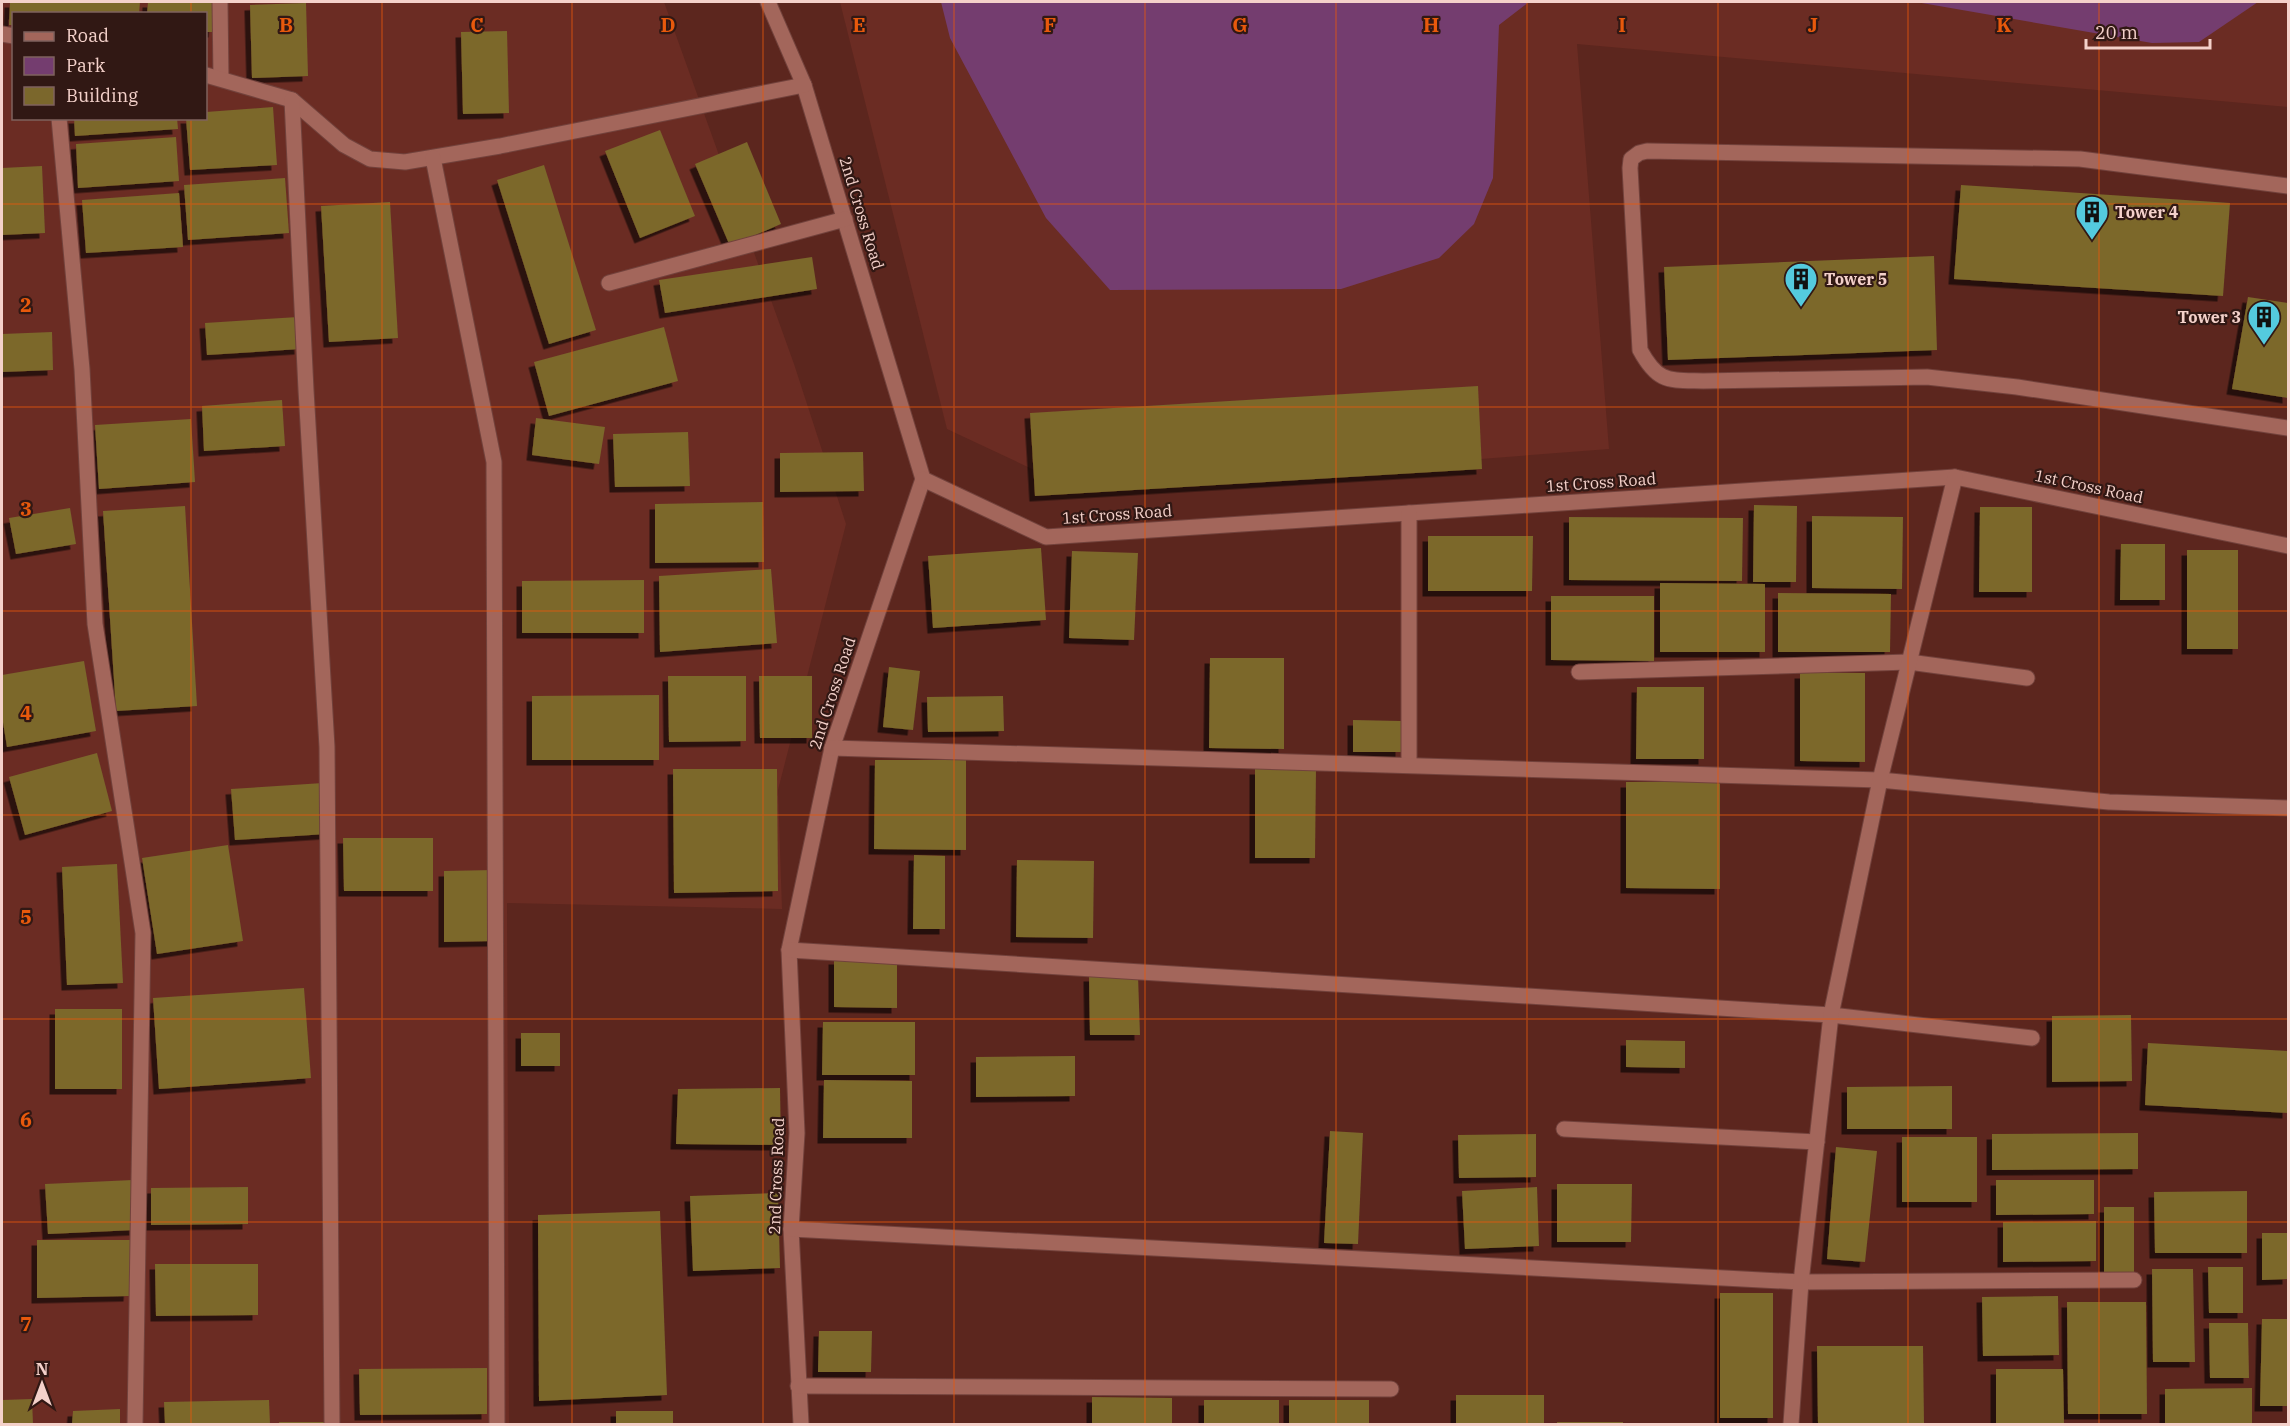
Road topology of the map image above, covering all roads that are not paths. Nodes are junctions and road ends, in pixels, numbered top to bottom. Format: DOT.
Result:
graph roads {
  1 [pos="220,2"];
  2 [pos="768,2"];
  3 [pos="207,75"];
  4 [pos="221,78"];
  5 [pos="804,84"];
  6 [pos="292,100"];
  7 [pos="59,120"];
  8 [pos="433,158"];
  9 [pos="2289,186"];
  10 [pos="845,219"];
  11 [pos="609,283"];
  12 [pos="2289,428"];
  13 [pos="1955,477"];
  14 [pos="923,479"];
  15 [pos="1409,513"];
  16 [pos="2289,546"];
  17 [pos="1909,662"];
  18 [pos="1579,672"];
  19 [pos="2027,678"];
  20 [pos="832,748"];
  21 [pos="1409,765"];
  22 [pos="1880,780"];
  23 [pos="2289,808"];
  24 [pos="789,950"];
  25 [pos="1831,1016"];
  26 [pos="2032,1038"];
  27 [pos="1564,1129"];
  28 [pos="1816,1142"];
  29 [pos="791,1229"];
  30 [pos="2134,1280"];
  31 [pos="1801,1282"];
  32 [pos="798,1386"];
  33 [pos="1391,1389"];
  34 [pos="135,1425"];
  35 [pos="332,1425"];
  36 [pos="497,1425"];
  37 [pos="801,1425"];
  38 [pos="1791,1425"];
  1 -- 4 [label="street"];
  2 -- 5 [label="street, 2nd Cross Road"];
  3 -- 4 [label="street"];
  4 -- 6 [label="street"];
  5 -- 8 [label="street"];
  5 -- 10 [label="street, 2nd Cross Road"];
  6 -- 8 [label="street"];
  6 -- 35 [label="street"];
  7 -- 34 [label="street"];
  8 -- 36 [label="street"];
  9 -- 12 [label="street"];
  10 -- 11 [label="street"];
  10 -- 14 [label="street, 2nd Cross Road"];
  13 -- 15 [label="street, 1st Cross Road"];
  13 -- 16 [label="street, 1st Cross Road"];
  13 -- 17 [label="street"];
  14 -- 15 [label="street, 1st Cross Road"];
  14 -- 20 [label="street, 2nd Cross Road"];
  15 -- 21 [label="street"];
  17 -- 18 [label="street"];
  17 -- 19 [label="street"];
  17 -- 22 [label="street"];
  20 -- 21 [label="street"];
  20 -- 24 [label="street, 2nd Cross Road"];
  21 -- 22 [label="street"];
  22 -- 23 [label="street"];
  22 -- 25 [label="street"];
  24 -- 25 [label="street"];
  24 -- 29 [label="street, 2nd Cross Road"];
  25 -- 26 [label="street"];
  25 -- 28 [label="street"];
  27 -- 28 [label="street"];
  28 -- 31 [label="street"];
  29 -- 31 [label="street"];
  29 -- 32 [label="street, 2nd Cross Road"];
  30 -- 31 [label="street"];
  31 -- 38 [label="street"];
  32 -- 33 [label="street"];
  32 -- 37 [label="street, 2nd Cross Road"];
}
